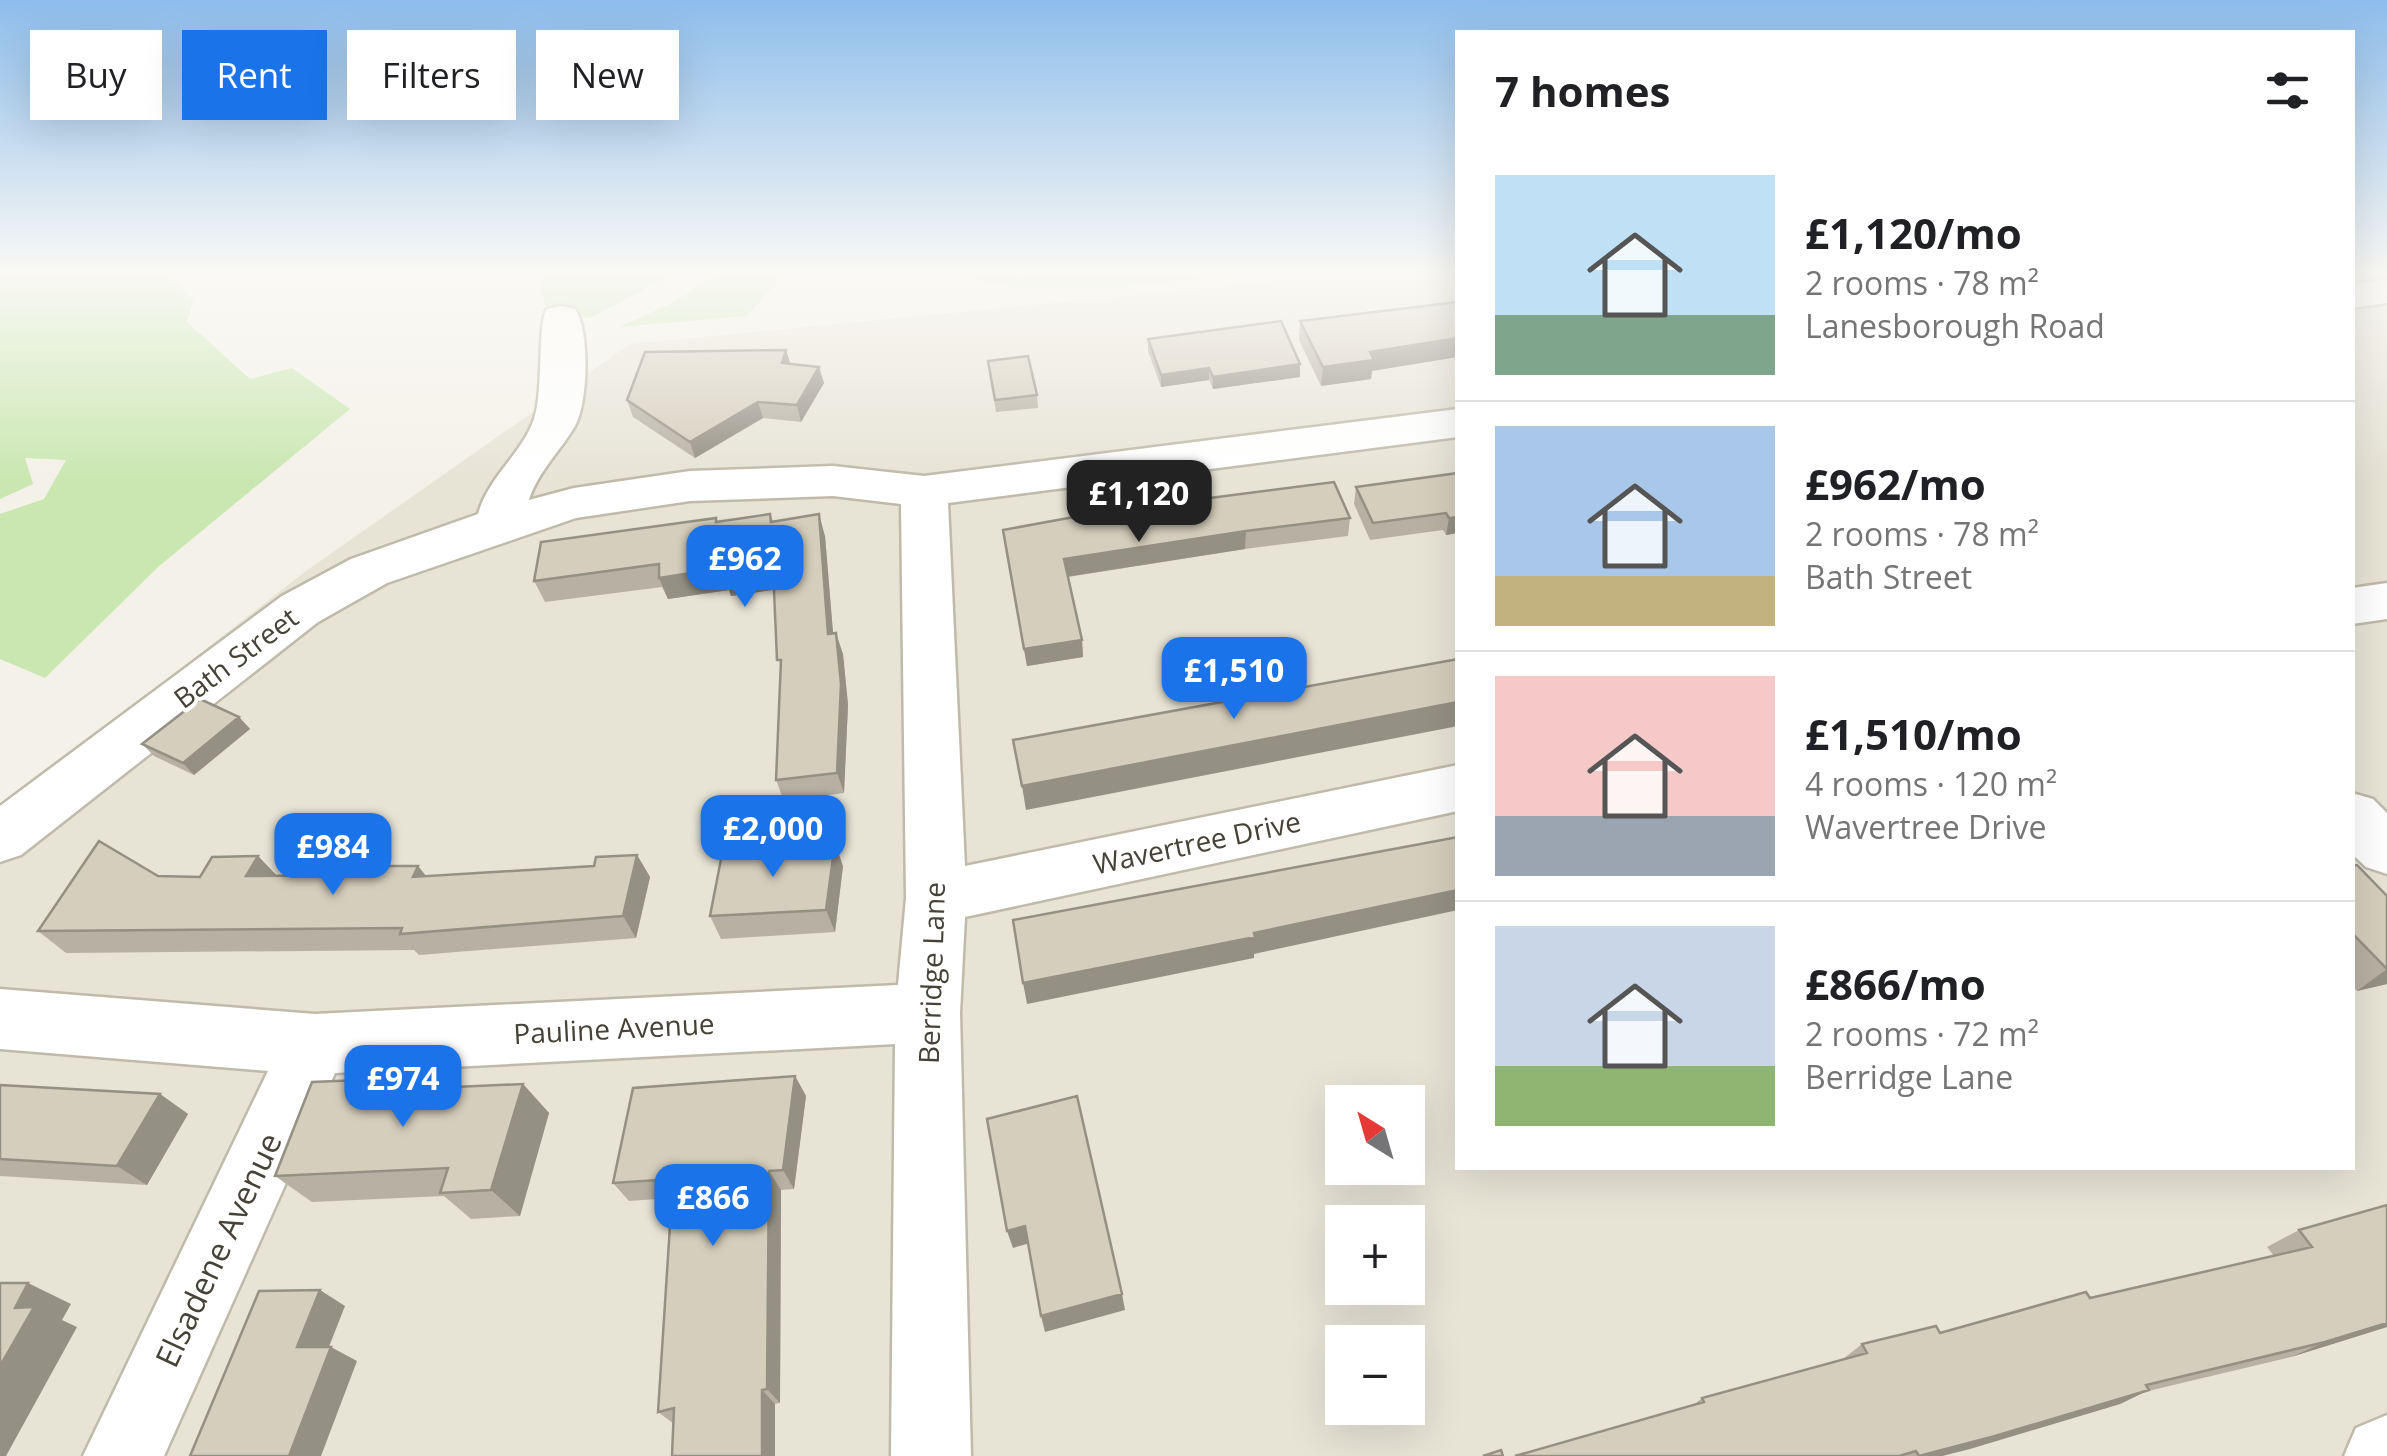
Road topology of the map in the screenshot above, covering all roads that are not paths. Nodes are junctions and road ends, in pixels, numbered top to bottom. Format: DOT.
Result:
graph roads {
  1 [pos="563,343"];
  2 [pos="1455,423"];
  3 [pos="924,491"];
  4 [pos="499,524"];
  5 [pos="2387,601"];
  6 [pos="2355,606"];
  7 [pos="1455,789"];
  8 [pos="2355,819"];
  9 [pos="0,838"];
  10 [pos="2387,850"];
  11 [pos="936,898"];
  12 [pos="928,1013"];
  13 [pos="0,1019"];
  14 [pos="315,1044"];
  15 [pos="123,1456"];
  16 [pos="930,1456"];
  1 -- 4 [label="street"];
  2 -- 3 [label="street, Bath Street"];
  3 -- 4 [label="street, Bath Street"];
  3 -- 11 [label="street, Berridge Lane"];
  4 -- 9 [label="street, Bath Street"];
  5 -- 6 [label="street"];
  7 -- 11 [label="street, Wavertree Drive"];
  8 -- 10 [label="street"];
  11 -- 12 [label="street, Berridge Lane"];
  12 -- 14 [label="street, Pauline Avenue"];
  12 -- 16 [label="street, Berridge Lane"];
  13 -- 14 [label="street, Pauline Avenue"];
  14 -- 15 [label="street, Elsadene Avenue"];
}
